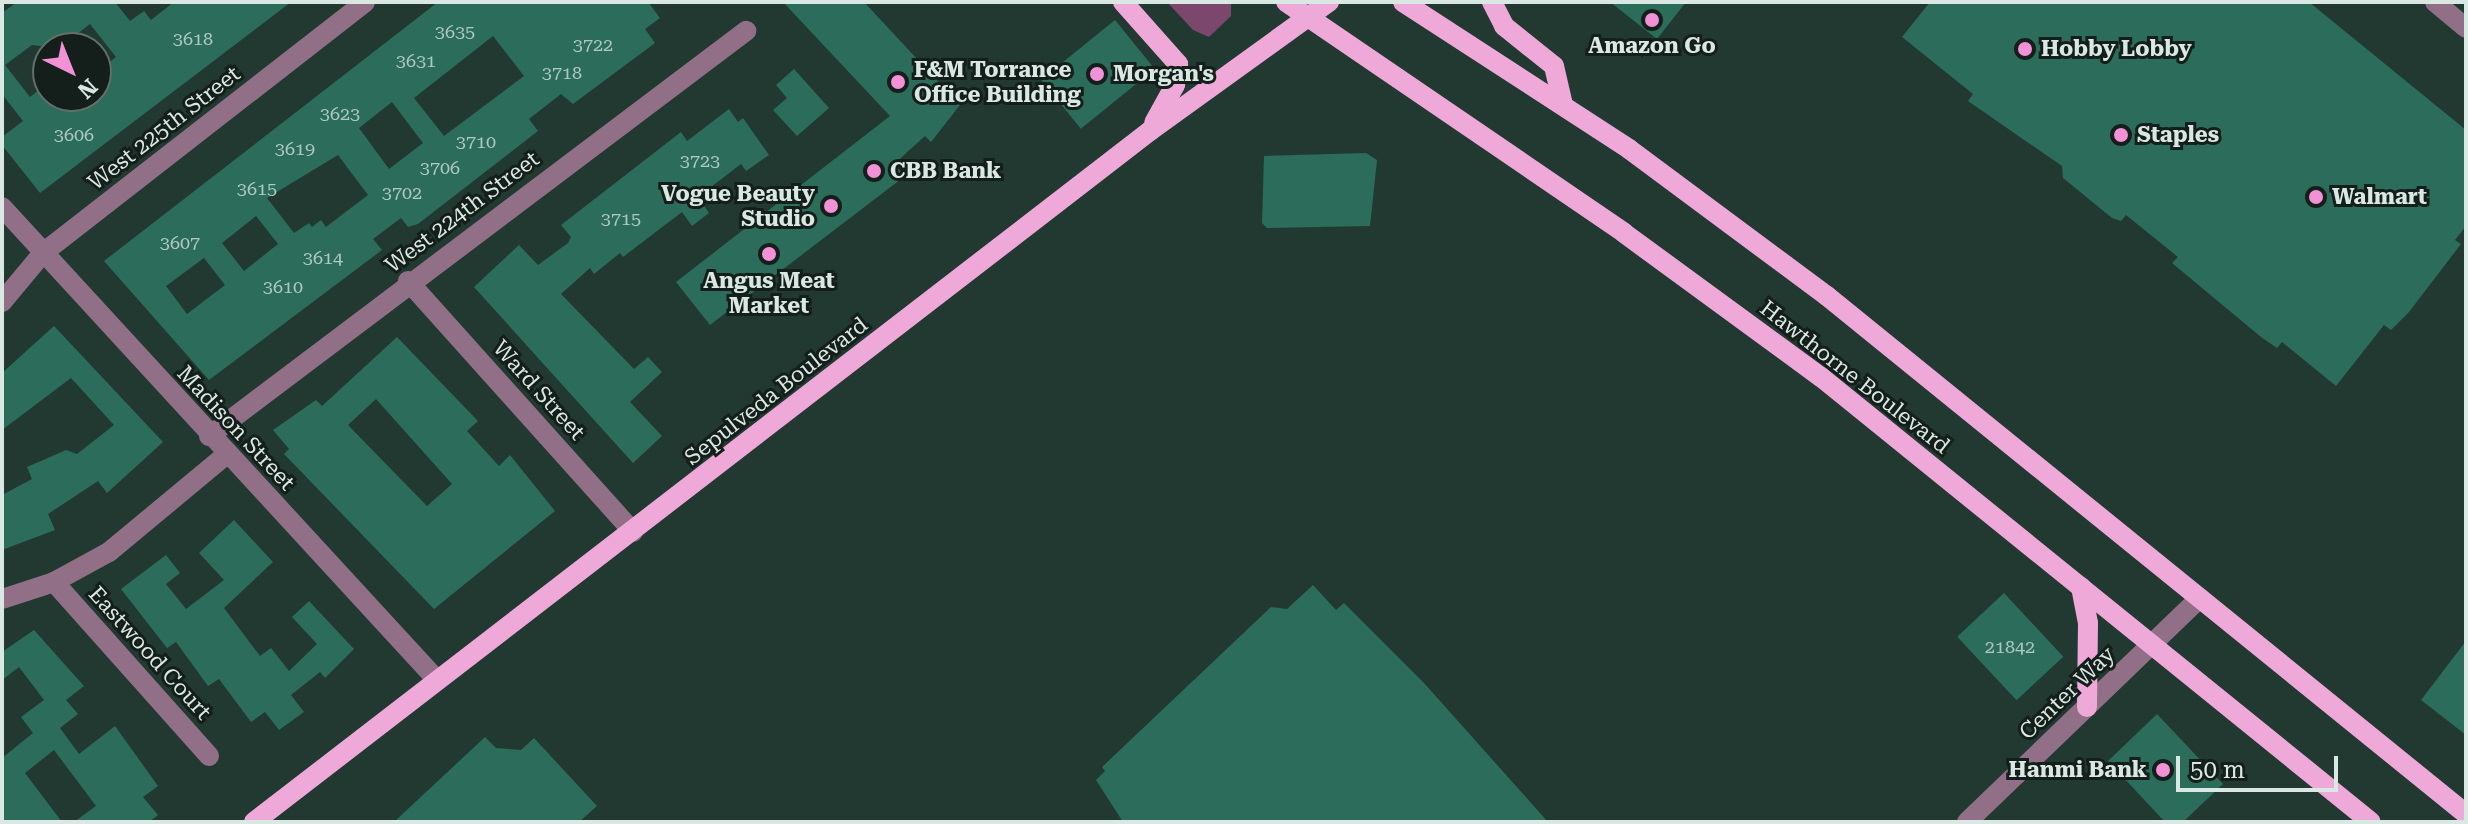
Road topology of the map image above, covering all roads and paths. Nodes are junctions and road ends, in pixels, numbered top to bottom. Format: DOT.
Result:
graph roads {
  1 [pos="365,2"];
  2 [pos="1123,2"];
  3 [pos="1286,2"];
  4 [pos="1329,2"];
  5 [pos="1403,2"];
  6 [pos="1492,2"];
  7 [pos="2435,2"];
  8 [pos="1307,17"];
  9 [pos="2466,28"];
  10 [pos="746,31"];
  11 [pos="1563,105"];
  12 [pos="1150,131"];
  13 [pos="2,207"];
  14 [pos="43,253"];
  15 [pos="408,281"];
  16 [pos="2,302"];
  17 [pos="209,436"];
  18 [pos="226,455"];
  19 [pos="633,532"];
  20 [pos="54,582"];
  21 [pos="2081,587"];
  22 [pos="2200,598"];
  23 [pos="2,599"];
  24 [pos="2152,645"];
  25 [pos="437,680"];
  26 [pos="2087,707"];
  27 [pos="209,756"];
  28 [pos="2466,814"];
  29 [pos="254,822"];
  30 [pos="1967,822"];
  31 [pos="2371,822"];
  1 -- 14 [label="street, West 225th Street"];
  2 -- 12 [label="main road"];
  3 -- 8 [label="main road, Hawthorne Boulevard"];
  4 -- 8 [label="main road, Sepulveda Boulevard"];
  5 -- 11 [label="main road, Hawthorne Boulevard"];
  6 -- 11 [label="main road"];
  7 -- 9 [label="street"];
  8 -- 12 [label="main road, Sepulveda Boulevard"];
  8 -- 21 [label="main road, Hawthorne Boulevard"];
  10 -- 15 [label="street, West 224th Street"];
  11 -- 22 [label="main road, Hawthorne Boulevard"];
  12 -- 19 [label="main road, Sepulveda Boulevard"];
  13 -- 14 [label="street, Madison Street"];
  14 -- 16 [label="street, West 225th Street"];
  14 -- 17 [label="street, Madison Street"];
  15 -- 17 [label="street, West 224th Street"];
  15 -- 19 [label="street, Ward Street"];
  17 -- 18 [label="street, Madison Street"];
  18 -- 20 [label="street"];
  18 -- 25 [label="street, Madison Street"];
  19 -- 25 [label="main road, Sepulveda Boulevard"];
  20 -- 23 [label="street"];
  20 -- 27 [label="street, Eastwood Court"];
  21 -- 24 [label="main road, Hawthorne Boulevard"];
  21 -- 26 [label="main road"];
  22 -- 24 [label="street, Center Way"];
  22 -- 28 [label="main road, Hawthorne Boulevard"];
  24 -- 26 [label="street, Center Way"];
  24 -- 31 [label="main road, Hawthorne Boulevard"];
  25 -- 29 [label="main road, Sepulveda Boulevard"];
  26 -- 30 [label="street, Center Way"];
}
